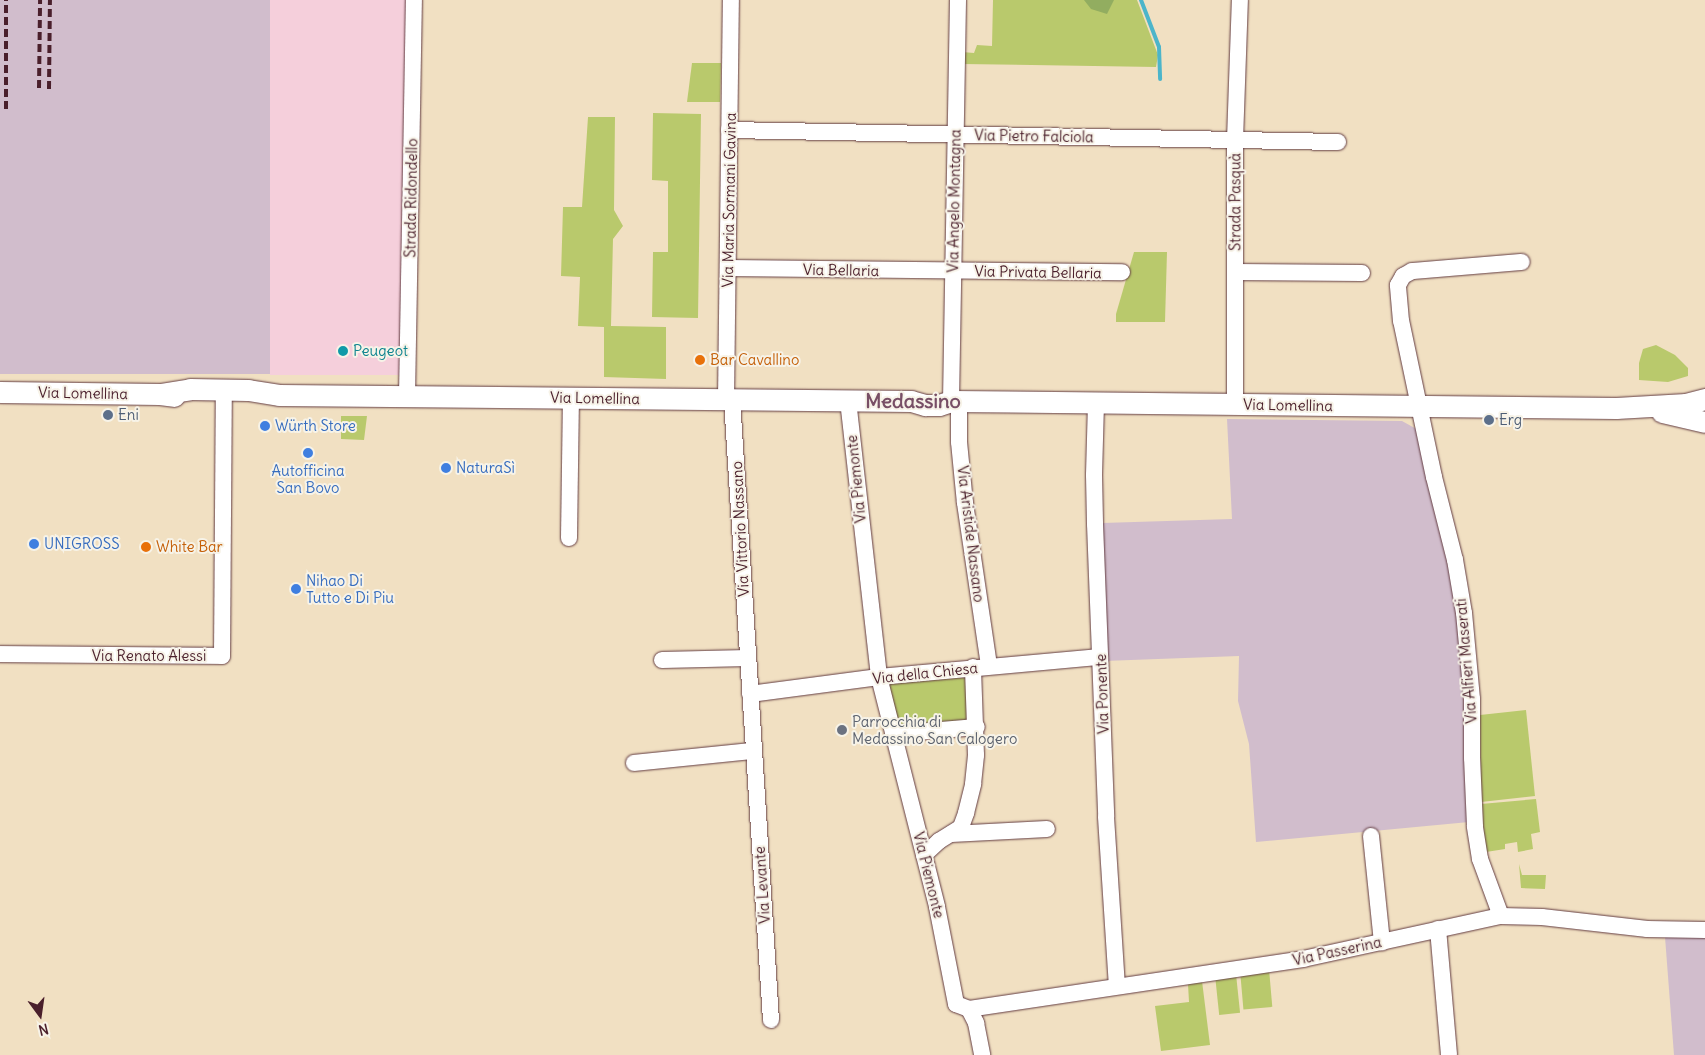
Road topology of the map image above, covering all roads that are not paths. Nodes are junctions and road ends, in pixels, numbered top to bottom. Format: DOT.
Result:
graph roads {
  1 [pos="414,0"];
  2 [pos="731,0"];
  3 [pos="958,0"];
  4 [pos="1240,0"];
  5 [pos="729,130"];
  6 [pos="955,134"];
  7 [pos="1235,140"];
  8 [pos="1338,142"];
  9 [pos="1522,262"];
  10 [pos="728,268"];
  11 [pos="954,271"];
  12 [pos="1122,272"];
  13 [pos="1235,272"];
  14 [pos="1362,273"];
  15 [pos="2,392"];
  16 [pos="160,394"];
  17 [pos="279,395"];
  18 [pos="407,396"];
  19 [pos="571,398"];
  20 [pos="729,399"];
  21 [pos="1705,399"];
  22 [pos="224,400"];
  23 [pos="848,400"];
  24 [pos="953,401"];
  25 [pos="1096,403"];
  26 [pos="1235,404"];
  27 [pos="1420,406"];
  28 [pos="1627,408"];
  29 [pos="1705,422"];
  30 [pos="570,538"];
  31 [pos="0,654"];
  32 [pos="1100,657"];
  33 [pos="748,658"];
  34 [pos="662,660"];
  35 [pos="981,667"];
  36 [pos="879,677"];
  37 [pos="750,694"];
  38 [pos="977,727"];
  39 [pos="894,734"];
  40 [pos="753,751"];
  41 [pos="634,763"];
  42 [pos="1047,829"];
  43 [pos="951,834"];
  44 [pos="1371,836"];
  45 [pos="924,855"];
  46 [pos="1501,916"];
  47 [pos="1438,929"];
  48 [pos="1705,930"];
  49 [pos="1382,942"];
  50 [pos="1117,985"];
  51 [pos="969,1008"];
  52 [pos="771,1020"];
  53 [pos="982,1055"];
  54 [pos="1449,1055"];
  1 -- 18 [label="street, Strada Ridondello"];
  2 -- 5 [label="street, Via Maria Sormani Gavina"];
  3 -- 6 [label="street, Via Angelo Montagna"];
  4 -- 7 [label="street, Strada Pasquà"];
  5 -- 6 [label="street, Via Pietro Falciola"];
  5 -- 10 [label="street, Via Maria Sormani Gavina"];
  6 -- 7 [label="street, Via Pietro Falciola"];
  6 -- 11 [label="street, Via Angelo Montagna"];
  7 -- 8 [label="street, Via Pietro Falciola"];
  7 -- 13 [label="street, Strada Pasquà"];
  9 -- 27 [label="street, Via Alfieri Maserati"];
  10 -- 11 [label="street, Via Bellaria"];
  10 -- 20 [label="street, Via Maria Sormani Gavina"];
  11 -- 12 [label="street, Via Privata Bellaria"];
  11 -- 24 [label="street, Via Angelo Montagna"];
  13 -- 14 [label="street"];
  13 -- 26 [label="street, Strada Pasquà"];
  15 -- 16 [label="main road, Via Lomellina"];
  16 -- 17 [label="main road, Via Lomellina"];
  16 -- 22 [label="main road, Via Lomellina"];
  17 -- 18 [label="main road, Via Lomellina"];
  17 -- 22 [label="main road, Via Lomellina"];
  18 -- 19 [label="main road, Via Lomellina"];
  19 -- 20 [label="main road, Via Lomellina"];
  19 -- 30 [label="street"];
  20 -- 23 [label="main road, Via Lomellina"];
  20 -- 33 [label="street, Via Vittorio Nassano"];
  21 -- 28 [label="main road"];
  22 -- 31 [label="street, Via Renato Alessi"];
  23 -- 24 [label="main road, Via Lomellina"];
  23 -- 36 [label="street, Via Piemonte"];
  24 -- 25 [label="main road, Via Lomellina"];
  24 -- 35 [label="street, Via Aristide Nassano"];
  25 -- 26 [label="main road, Via Lomellina"];
  25 -- 32 [label="street, Via Ponente"];
  26 -- 27 [label="main road, Via Lomellina"];
  27 -- 28 [label="main road, Via Lomellina"];
  27 -- 46 [label="street, Via Alfieri Maserati"];
  28 -- 29 [label="main road"];
  32 -- 35 [label="street, Via della Chiesa"];
  32 -- 50 [label="street, Via Ponente"];
  33 -- 34 [label="street"];
  33 -- 37 [label="street, Via Vittorio Nassano"];
  35 -- 36 [label="street, Via della Chiesa"];
  35 -- 38 [label="street, Via Aristide Nassano"];
  36 -- 37 [label="street, Via della Chiesa"];
  36 -- 39 [label="street, Via Piemonte"];
  37 -- 40 [label="street, Via Vittorio Nassano"];
  38 -- 39 [label="street"];
  38 -- 43 [label="street, Via Aristide Nassano"];
  39 -- 45 [label="street, Via Piemonte"];
  40 -- 41 [label="street"];
  40 -- 52 [label="street, Via Levante"];
  42 -- 43 [label="street"];
  43 -- 45 [label="street, Via Aristide Nassano"];
  44 -- 49 [label="street"];
  45 -- 51 [label="street, Via Piemonte"];
  46 -- 47 [label="street, Via Passerina"];
  46 -- 48 [label="street, Via Passerina"];
  47 -- 49 [label="street, Via Passerina"];
  47 -- 54 [label="street"];
  49 -- 50 [label="street, Via Passerina"];
  50 -- 51 [label="street, Via Passerina"];
  51 -- 53 [label="street"];
}
